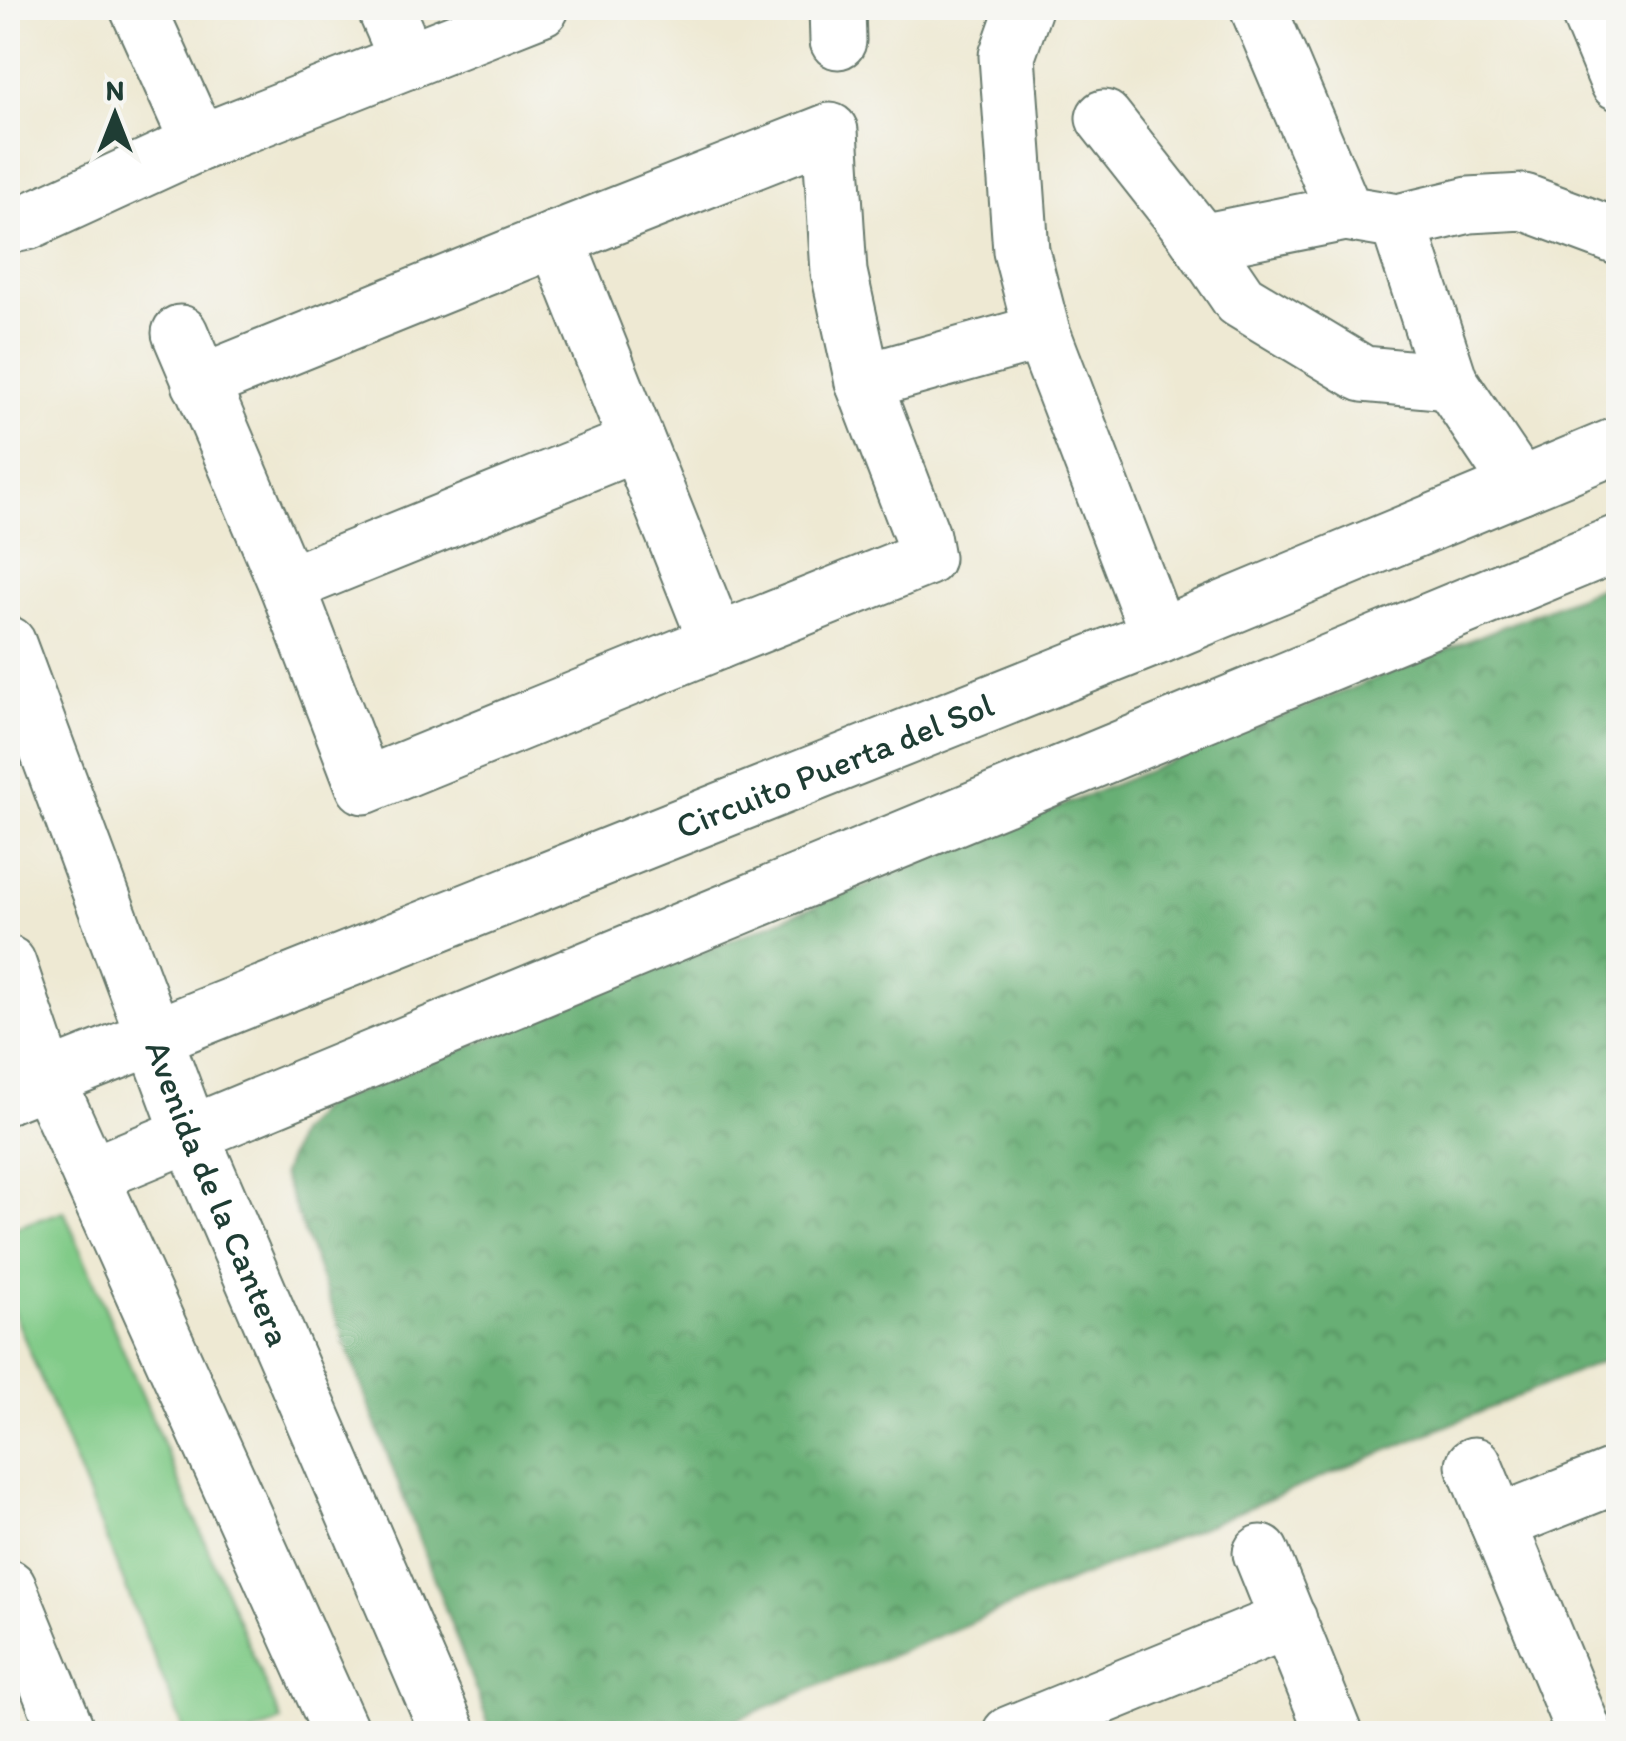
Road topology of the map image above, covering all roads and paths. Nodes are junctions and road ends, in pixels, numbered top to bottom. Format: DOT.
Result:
graph roads {
  1 [pos="138,8"];
  2 [pos="385,8"];
  3 [pos="541,8"];
  4 [pos="1258,8"];
  5 [pos="1586,8"];
  6 [pos="1010,24"];
  7 [pos="408,62"];
  8 [pos="834,67"];
  9 [pos="1618,82"];
  10 [pos="1104,118"];
  11 [pos="199,143"];
  12 [pos="1345,213"];
  13 [pos="1398,222"];
  14 [pos="8,226"];
  15 [pos="1618,237"];
  16 [pos="556,239"];
  17 [pos="1201,242"];
  18 [pos="180,332"];
  19 [pos="1042,332"];
  20 [pos="864,382"];
  21 [pos="1450,382"];
  22 [pos="200,383"];
  23 [pos="637,444"];
  24 [pos="1618,445"];
  25 [pos="1520,486"];
  26 [pos="1618,543"];
  27 [pos="287,585"];
  28 [pos="1159,636"];
  29 [pos="717,642"];
  30 [pos="8,644"];
  31 [pos="8,964"];
  32 [pos="153,1037"];
  33 [pos="27,1087"];
  34 [pos="190,1133"];
  35 [pos="90,1176"];
  36 [pos="1474,1465"];
  37 [pos="1618,1475"];
  38 [pos="1498,1523"];
  39 [pos="1261,1553"];
  40 [pos="8,1587"];
  41 [pos="1289,1620"];
  42 [pos="68,1734"];
  43 [pos="342,1734"];
  44 [pos="449,1734"];
  45 [pos="1010,1734"];
  46 [pos="1334,1734"];
  47 [pos="1585,1734"];
  1 -- 11 [label="street"];
  2 -- 7 [label="street"];
  3 -- 7 [label="street"];
  4 -- 12 [label="street"];
  5 -- 9 [label="street"];
  6 -- 19 [label="street"];
  7 -- 11 [label="street"];
  8 -- 16 [label="street"];
  8 -- 20 [label="street"];
  10 -- 17 [label="street"];
  11 -- 14 [label="street"];
  12 -- 13 [label="street"];
  12 -- 17 [label="street"];
  13 -- 15 [label="street"];
  13 -- 21 [label="street"];
  16 -- 22 [label="street"];
  16 -- 23 [label="street"];
  17 -- 21 [label="street"];
  18 -- 22 [label="street"];
  19 -- 20 [label="street"];
  19 -- 28 [label="street"];
  20 -- 29 [label="street"];
  21 -- 25 [label="street"];
  22 -- 27 [label="street"];
  23 -- 27 [label="street"];
  23 -- 29 [label="street"];
  24 -- 25 [label="street, Circuito Puerta del Sol"];
  25 -- 28 [label="street, Circuito Puerta del Sol"];
  26 -- 34 [label="street"];
  27 -- 29 [label="street"];
  28 -- 32 [label="street, Circuito Puerta del Sol"];
  30 -- 32 [label="street, Avenida de la Cantera"];
  31 -- 33 [label="street"];
  32 -- 33 [label="street, Circuito Puerta del Sol"];
  32 -- 34 [label="street, Avenida de la Cantera"];
  33 -- 35 [label="street"];
  34 -- 35 [label="street"];
  34 -- 44 [label="street, Avenida de la Cantera"];
  35 -- 43 [label="street"];
  36 -- 38 [label="street"];
  37 -- 38 [label="street"];
  38 -- 47 [label="street"];
  39 -- 41 [label="street"];
  40 -- 42 [label="street"];
  41 -- 45 [label="street"];
  41 -- 46 [label="street"];
}
